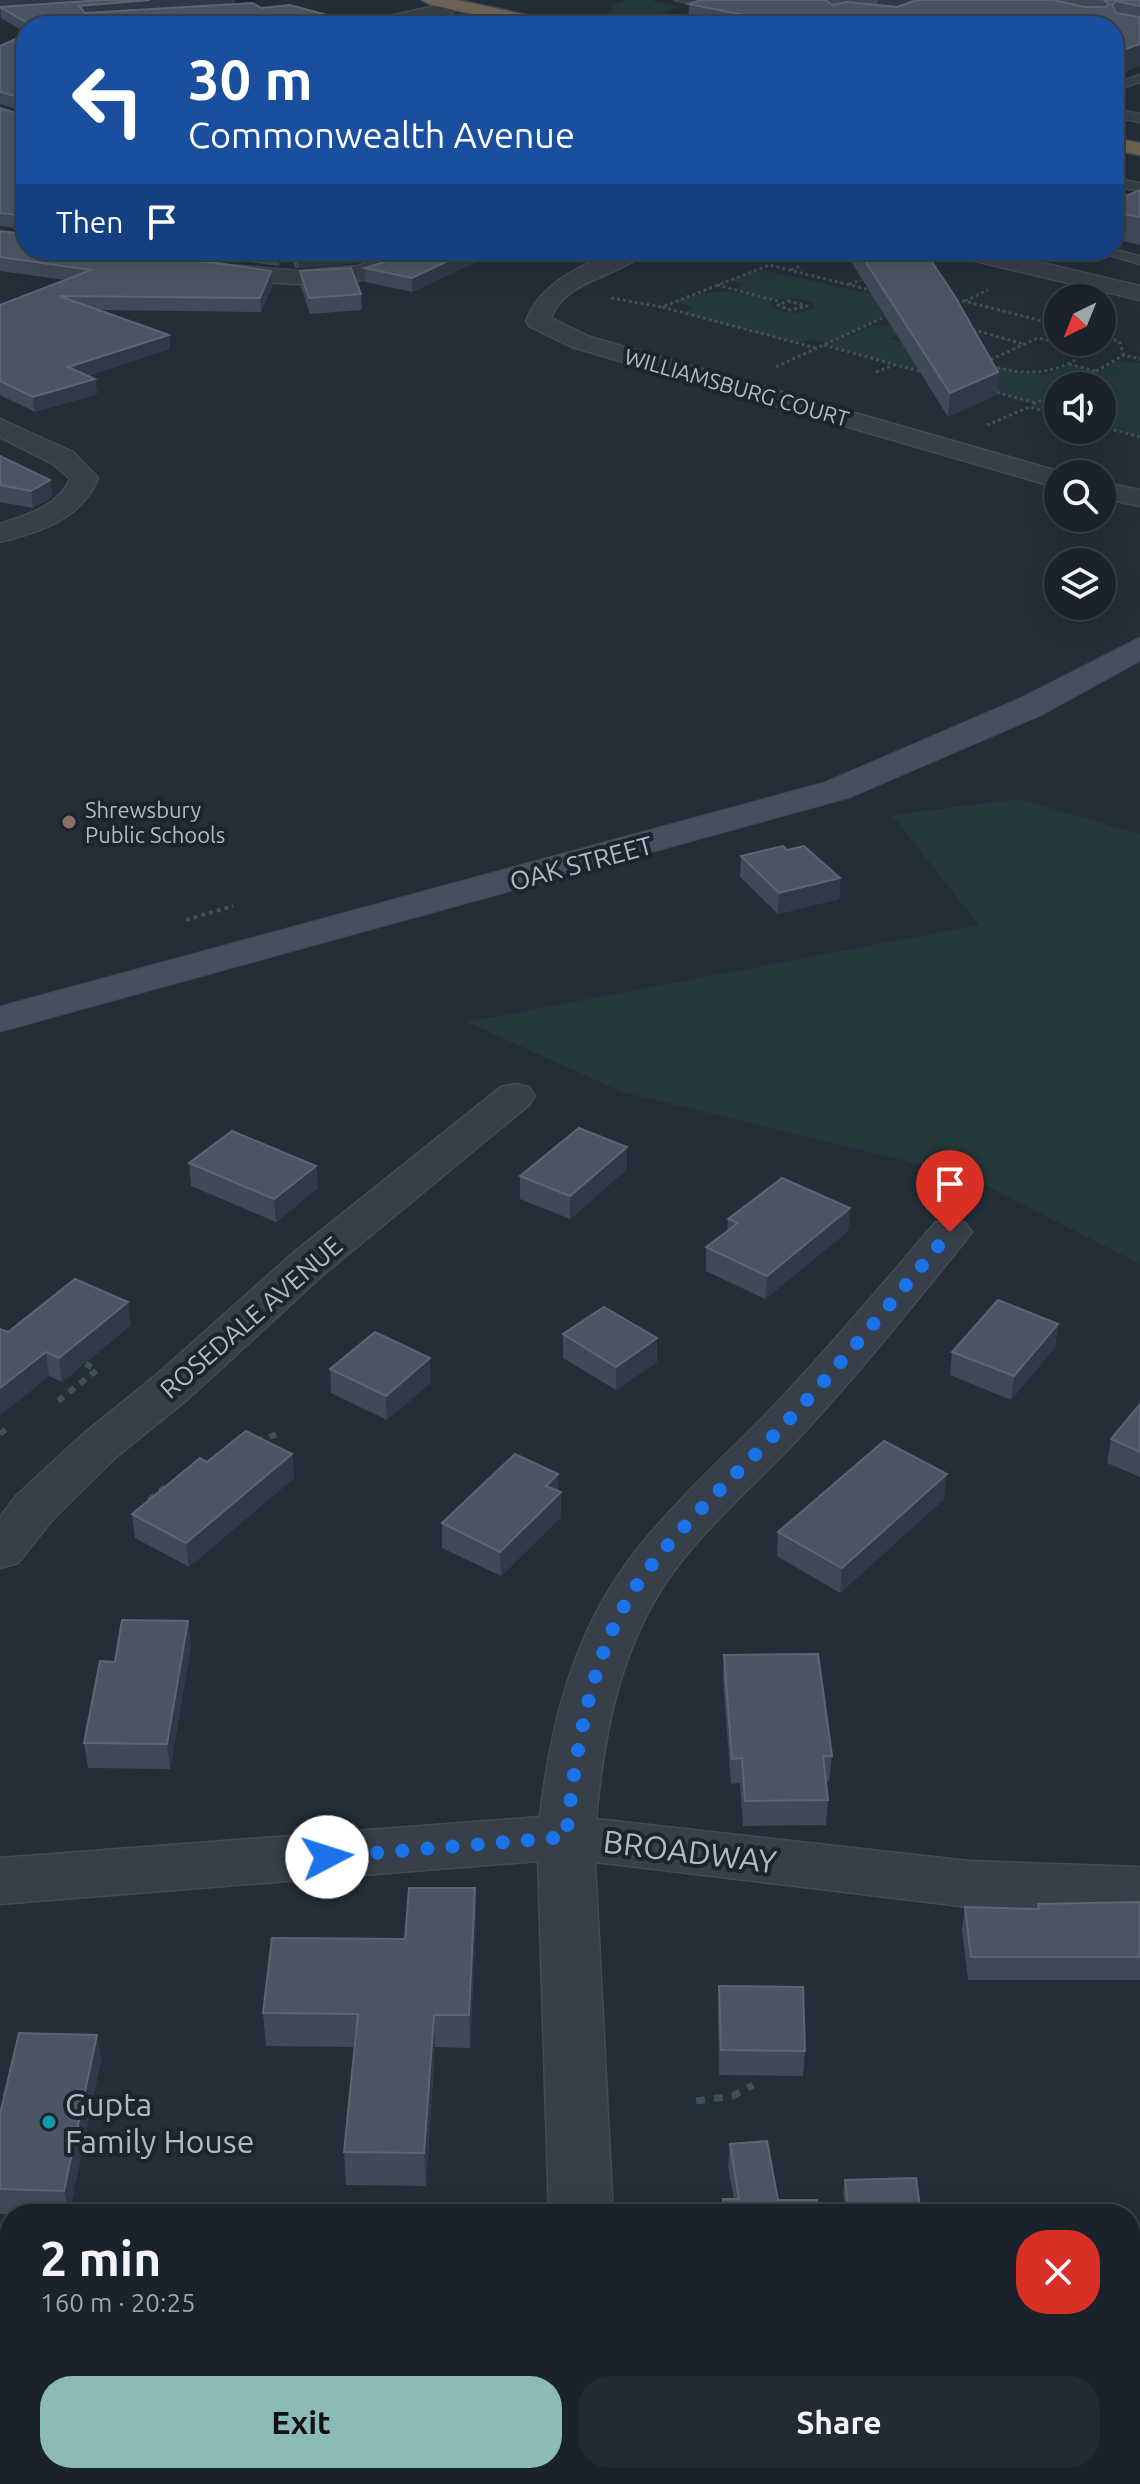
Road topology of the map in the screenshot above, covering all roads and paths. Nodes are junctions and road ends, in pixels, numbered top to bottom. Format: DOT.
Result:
graph roads {
  1 [pos="401,0"];
  2 [pos="680,0"];
  3 [pos="438,5"];
  4 [pos="744,9"];
  5 [pos="401,16"];
  6 [pos="483,16"];
  7 [pos="499,16"];
  8 [pos="162,260"];
  9 [pos="389,260"];
  10 [pos="613,260"];
  11 [pos="1000,260"];
  12 [pos="802,265"];
  13 [pos="790,270"];
  14 [pos="728,273"];
  15 [pos="740,276"];
  16 [pos="861,280"];
  17 [pos="716,285"];
  18 [pos="848,285"];
  19 [pos="682,292"];
  20 [pos="878,292"];
  21 [pos="1140,293"];
  22 [pos="598,294"];
  23 [pos="693,295"];
  24 [pos="949,301"];
  25 [pos="781,302"];
  26 [pos="662,307"];
  27 [pos="897,312"];
  28 [pos="682,313"];
  29 [pos="671,317"];
  30 [pos="884,317"];
  31 [pos="894,320"];
  32 [pos="1044,321"];
  33 [pos="966,328"];
  34 [pos="746,330"];
  35 [pos="735,334"];
  36 [pos="1044,339"];
  37 [pos="1116,340"];
  38 [pos="1024,344"];
  39 [pos="824,345"];
  40 [pos="816,348"];
  41 [pos="979,354"];
  42 [pos="1124,355"];
  43 [pos="1076,356"];
  44 [pos="994,359"];
  45 [pos="1140,359"];
  46 [pos="894,364"];
  47 [pos="1069,364"];
  48 [pos="1016,367"];
  49 [pos="1009,370"];
  50 [pos="876,372"];
  51 [pos="1099,372"];
  52 [pos="935,376"];
  53 [pos="728,385"];
  54 [pos="979,388"];
  55 [pos="1044,399"];
  56 [pos="1036,403"];
  57 [pos="1029,407"];
  58 [pos="1044,411"];
  59 [pos="0,427"];
  60 [pos="1116,431"];
  61 [pos="1140,437"];
  62 [pos="939,447"];
  63 [pos="1044,475"];
  64 [pos="1116,493"];
  65 [pos="1140,498"];
  66 [pos="0,533"];
  67 [pos="1140,647"];
  68 [pos="233,906"];
  69 [pos="186,920"];
  70 [pos="0,1019"];
  71 [pos="515,1096"];
  72 [pos="950,1232"];
  73 [pos="84,1363"];
  74 [pos="58,1401"];
  75 [pos="9,1427"];
  76 [pos="0,1434"];
  77 [pos="278,1434"];
  78 [pos="251,1443"];
  79 [pos="179,1477"];
  80 [pos="154,1509"];
  81 [pos="0,1551"];
  82 [pos="566,1837"];
  83 [pos="0,1881"];
  84 [pos="1140,1890"];
  85 [pos="753,2085"];
  86 [pos="696,2101"];
  87 [pos="580,2204"];
  1 -- 3 [label="highway"];
  2 -- 4 [label="lane"];
  3 -- 5 [label="street"];
  3 -- 6 [label="highway"];
  3 -- 7 [label="highway"];
  8 -- 9 [label="street"];
  10 -- 53 [label="street, WILLIAMSBURG COURT"];
  11 -- 21 [label="street"];
  12 -- 13 [label="path"];
  13 -- 15 [label="path"];
  13 -- 18 [label="path"];
  14 -- 15 [label="path"];
  15 -- 17 [label="path"];
  16 -- 18 [label="path"];
  17 -- 23 [label="path"];
  17 -- 25 [label="path"];
  18 -- 20 [label="path"];
  19 -- 23 [label="path"];
  22 -- 26 [label="path"];
  23 -- 26 [label="path"];
  24 -- 32 [label="path"];
  25 -- 25 [label="path"];
  26 -- 28 [label="path"];
  27 -- 30 [label="path"];
  28 -- 29 [label="path"];
  28 -- 34 [label="path"];
  30 -- 31 [label="path"];
  30 -- 39 [label="path"];
  33 -- 38 [label="path"];
  34 -- 35 [label="path"];
  34 -- 40 [label="path"];
  36 -- 38 [label="path"];
  37 -- 42 [label="path"];
  38 -- 44 [label="path"];
  39 -- 40 [label="path"];
  39 -- 46 [label="path"];
  40 -- 53 [label="path"];
  41 -- 44 [label="path"];
  42 -- 45 [label="path"];
  42 -- 51 [label="path"];
  43 -- 47 [label="path"];
  44 -- 49 [label="path"];
  46 -- 50 [label="path"];
  46 -- 52 [label="path"];
  47 -- 49 [label="path"];
  47 -- 51 [label="path"];
  48 -- 49 [label="path"];
  53 -- 62 [label="street, WILLIAMSBURG COURT"];
  54 -- 56 [label="path"];
  55 -- 56 [label="path"];
  56 -- 57 [label="path"];
  57 -- 58 [label="path"];
  57 -- 62 [label="path"];
  59 -- 66 [label="street"];
  60 -- 61 [label="path"];
  62 -- 63 [label="street, WILLIAMSBURG COURT"];
  64 -- 65 [label="street"];
  67 -- 70 [label="street, OAK STREET"];
  68 -- 69 [label="path"];
  71 -- 81 [label="street, ROSEDALE AVENUE"];
  72 -- 82 [label="street"];
  73 -- 74 [label="path"];
  75 -- 76 [label="path"];
  77 -- 78 [label="path"];
  79 -- 80 [label="path"];
  82 -- 83 [label="street, BROADWAY"];
  82 -- 84 [label="street, BROADWAY"];
  82 -- 87 [label="street"];
  85 -- 86 [label="path"];
}
